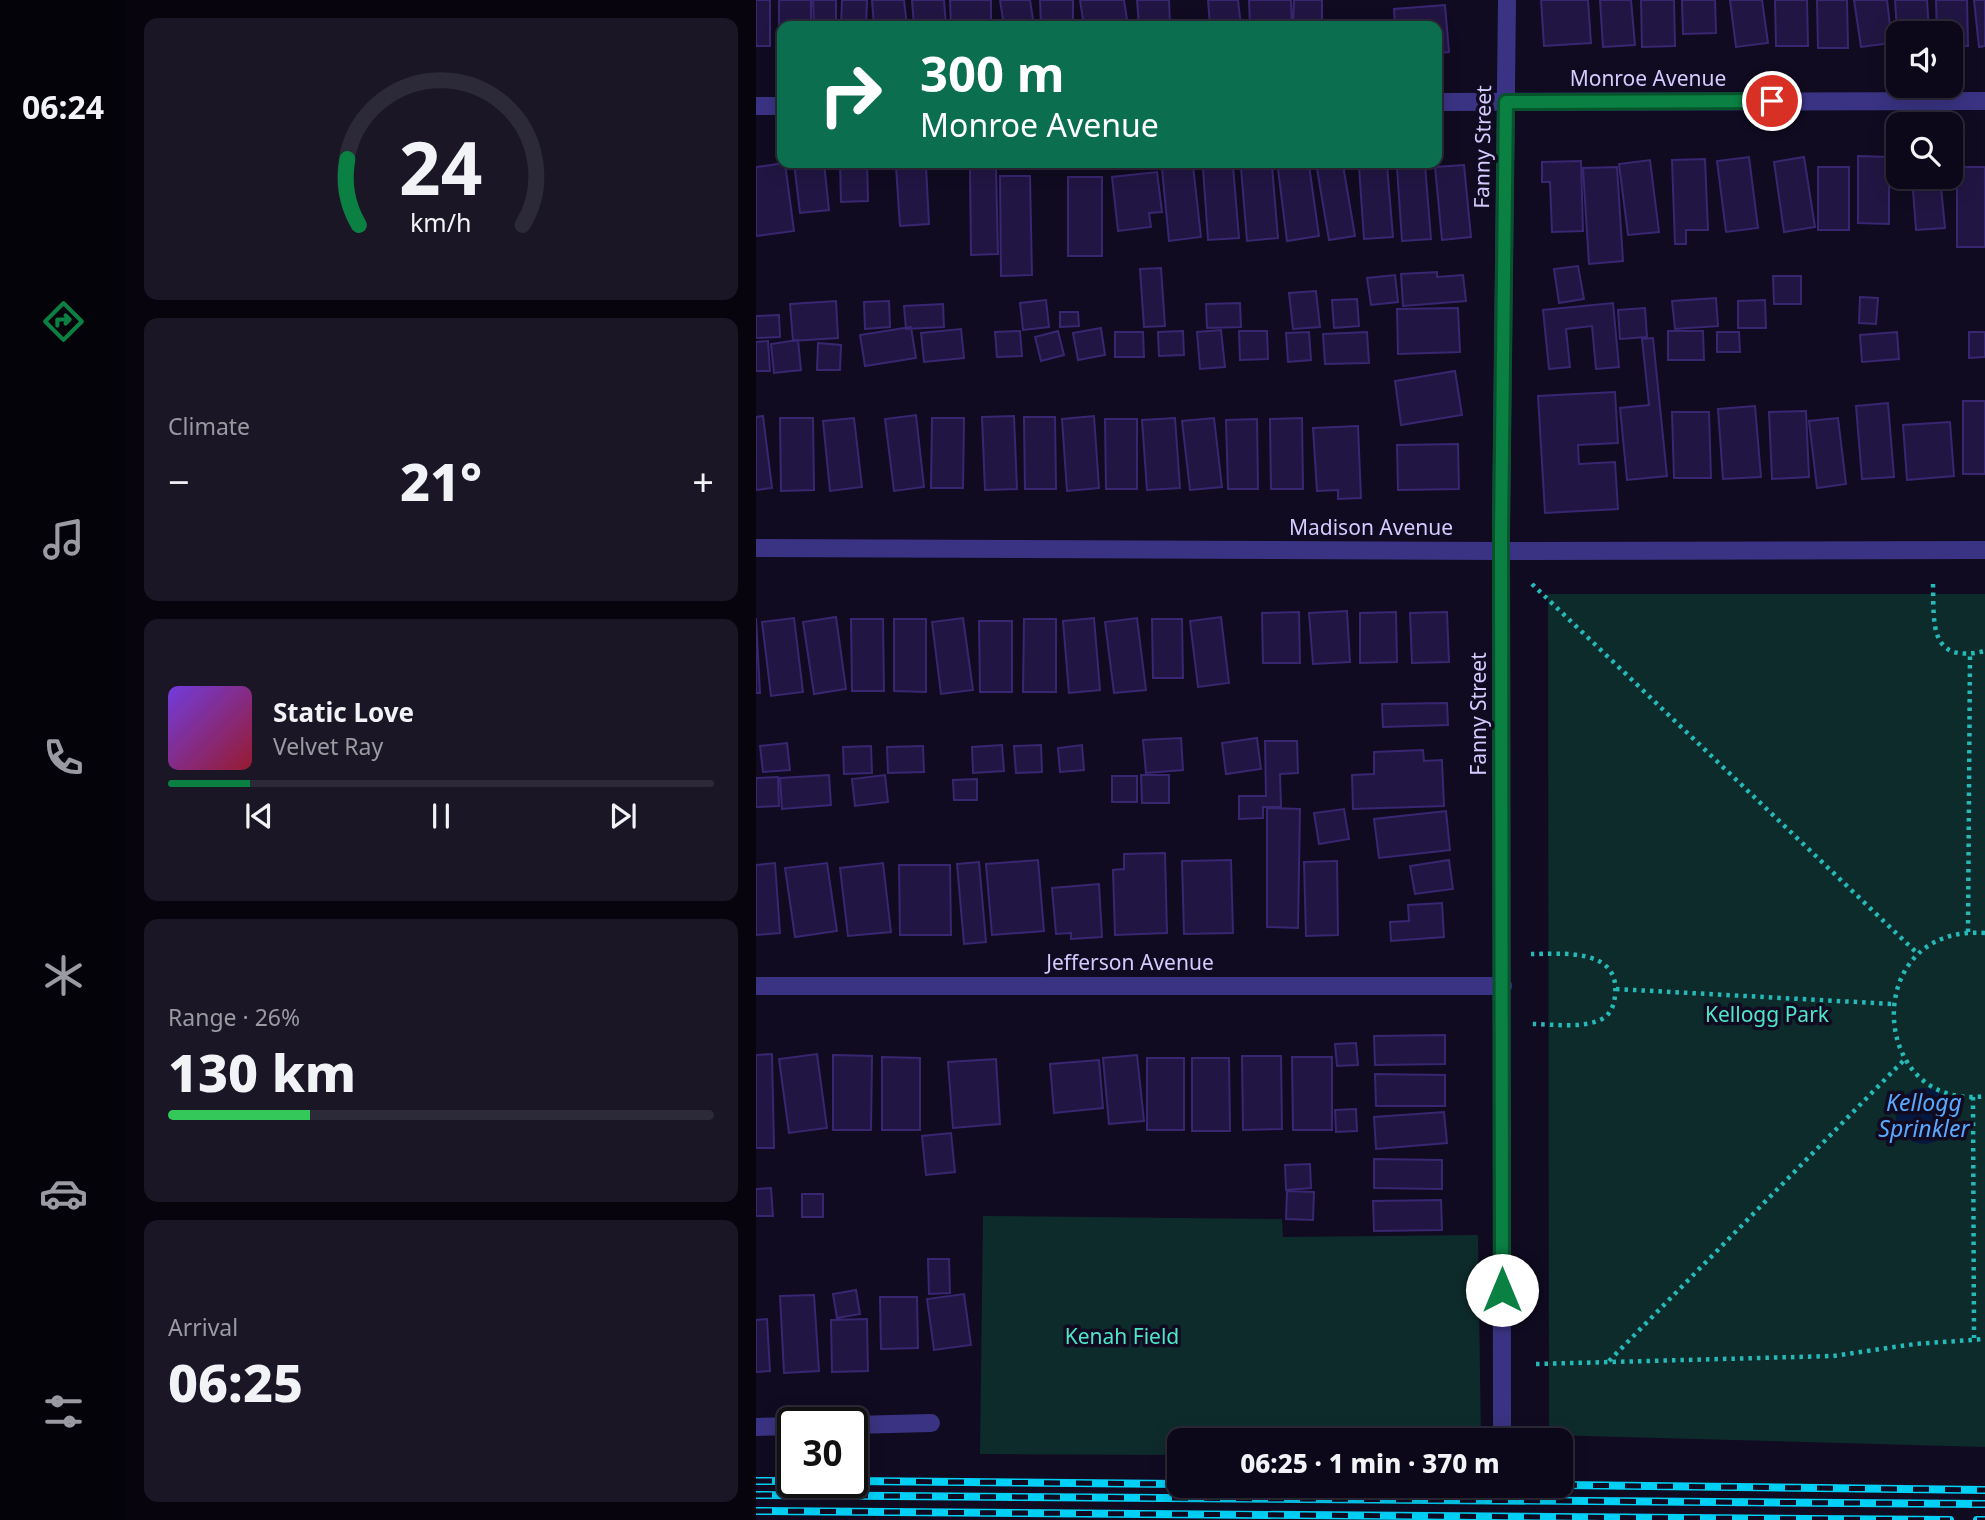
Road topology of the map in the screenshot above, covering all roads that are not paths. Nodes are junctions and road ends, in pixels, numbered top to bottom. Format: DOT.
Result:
graph roads {
  1 [pos="1507,0"];
  2 [pos="1985,101"];
  3 [pos="1442,102"];
  4 [pos="1506,102"];
  5 [pos="756,106"];
  6 [pos="777,106"];
  7 [pos="756,548"];
  8 [pos="1985,550"];
  9 [pos="1501,551"];
  10 [pos="756,986"];
  11 [pos="1503,986"];
  12 [pos="931,1423"];
  13 [pos="868,1425"];
  14 [pos="777,1426"];
  15 [pos="756,1427"];
  16 [pos="1502,1428"];
  1 -- 4 [label="street, Fanny Street"];
  2 -- 4 [label="street, Monroe Avenue"];
  3 -- 4 [label="street, Monroe Avenue"];
  4 -- 9 [label="street, Fanny Street"];
  5 -- 6 [label="street"];
  7 -- 9 [label="street, Madison Avenue"];
  8 -- 9 [label="street, Madison Avenue"];
  9 -- 11 [label="street, Fanny Street"];
  10 -- 11 [label="street, Jefferson Avenue"];
  11 -- 16 [label="street, Fanny Street"];
  12 -- 13 [label="street"];
  14 -- 15 [label="street"];
}
